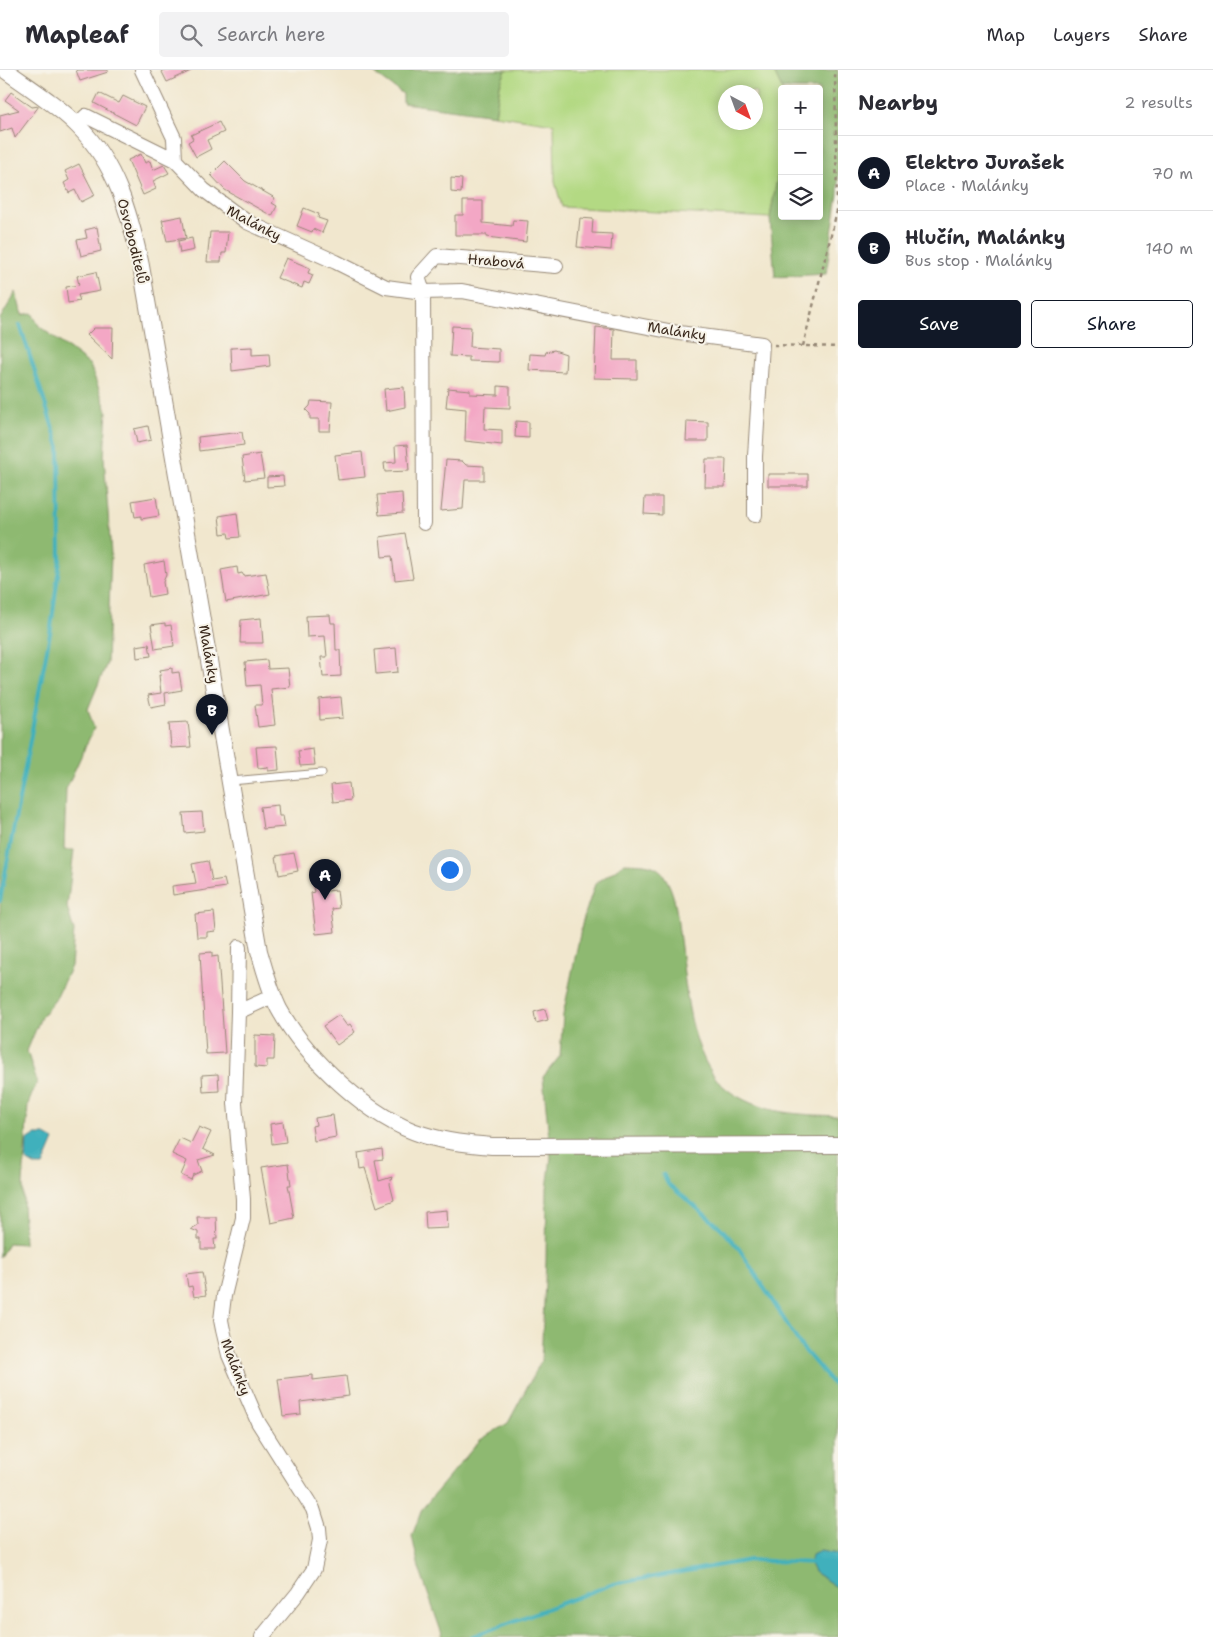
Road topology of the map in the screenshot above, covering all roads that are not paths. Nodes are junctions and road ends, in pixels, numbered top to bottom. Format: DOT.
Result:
graph roads {
  1 [pos="5,70"];
  2 [pos="142,70"];
  3 [pos="77,125"];
  4 [pos="175,160"];
  5 [pos="556,266"];
  6 [pos="423,292"];
  7 [pos="170,429"];
  8 [pos="755,515"];
  9 [pos="424,523"];
  10 [pos="322,773"];
  11 [pos="231,781"];
  12 [pos="239,947"];
  13 [pos="273,996"];
  14 [pos="238,1012"];
  15 [pos="838,1145"];
  16 [pos="262,1637"];
  1 -- 3 [label="street, Osvoboditelů"];
  2 -- 4 [label="street"];
  3 -- 4 [label="street, Malánky"];
  3 -- 7 [label="street, Osvoboditelů"];
  4 -- 6 [label="street, Malánky"];
  5 -- 6 [label="street, Hrabová"];
  6 -- 8 [label="street, Malánky"];
  6 -- 9 [label="street"];
  7 -- 11 [label="street, Malánky"];
  10 -- 11 [label="lane"];
  11 -- 13 [label="street, Malánky"];
  12 -- 14 [label="street, Malánky"];
  13 -- 14 [label="street"];
  13 -- 15 [label="street, Malánky"];
  14 -- 16 [label="street, Malánky"];
}
